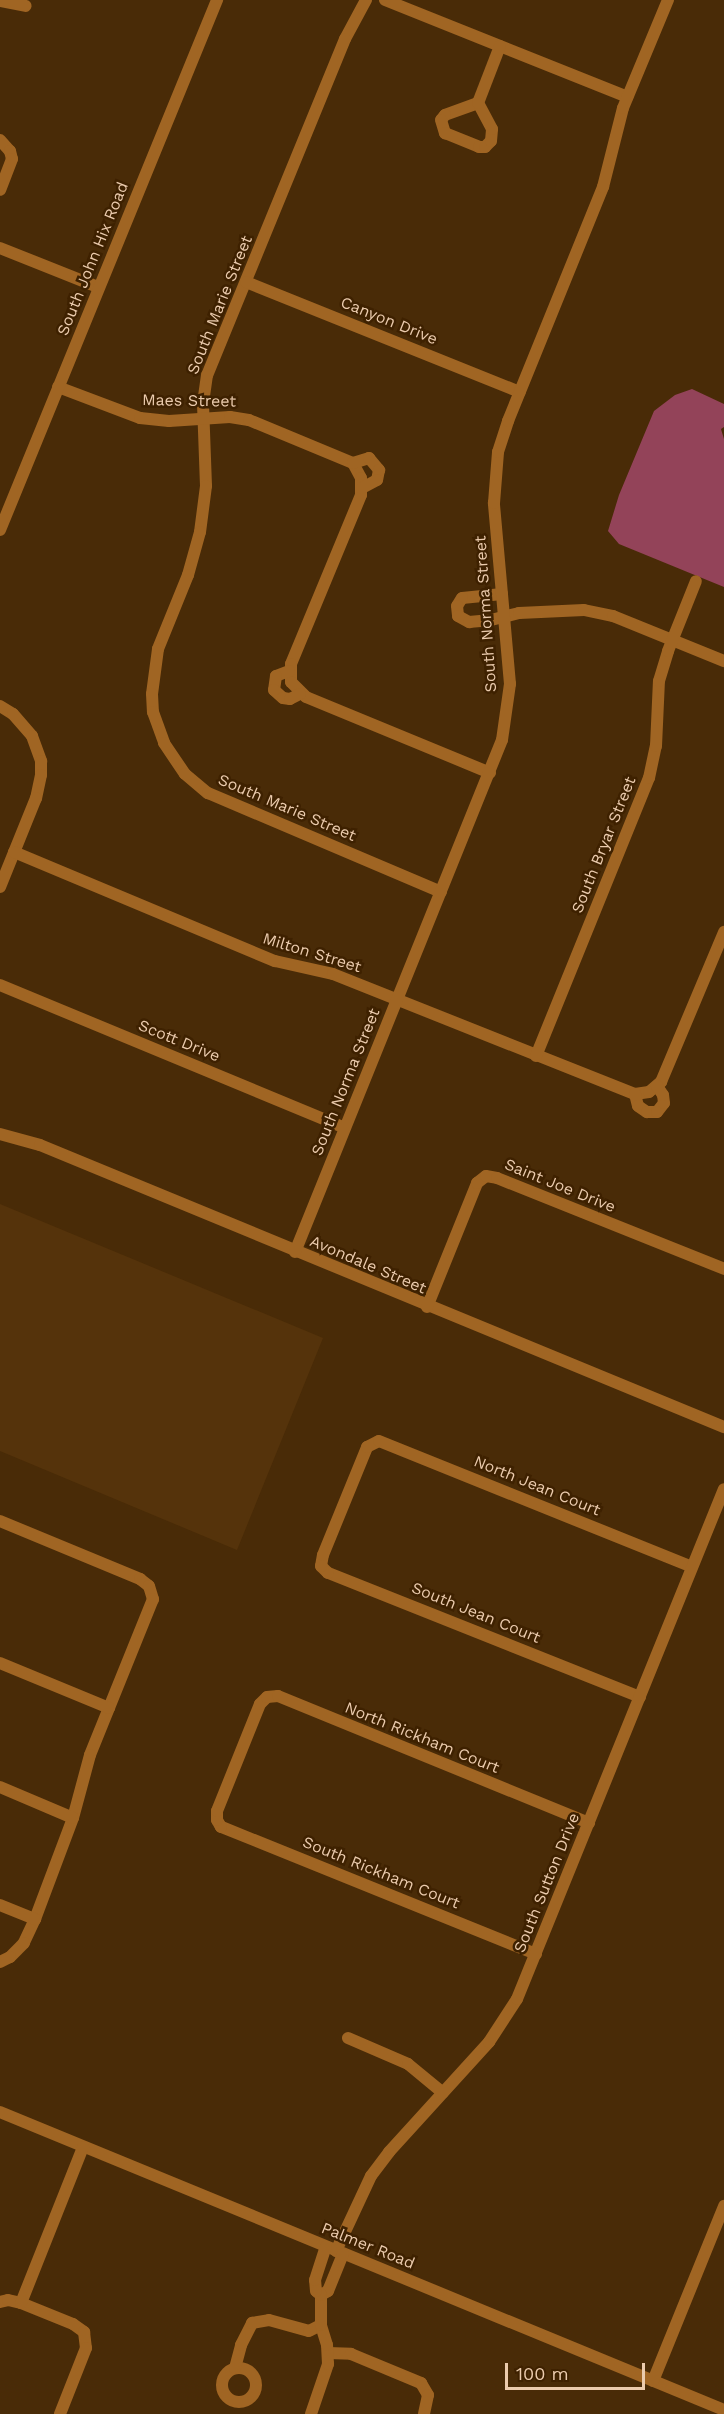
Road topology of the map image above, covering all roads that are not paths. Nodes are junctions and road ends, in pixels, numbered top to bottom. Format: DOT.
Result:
graph roads {
  1 [pos="217,0"];
  2 [pos="366,0"];
  3 [pos="385,0"];
  4 [pos="668,0"];
  5 [pos="0,1"];
  6 [pos="26,6"];
  7 [pos="500,46"];
  8 [pos="627,97"];
  9 [pos="478,103"];
  10 [pos="0,140"];
  11 [pos="0,190"];
  12 [pos="0,248"];
  13 [pos="246,282"];
  14 [pos="98,287"];
  15 [pos="58,387"];
  16 [pos="520,392"];
  17 [pos="204,418"];
  18 [pos="353,463"];
  19 [pos="362,488"];
  20 [pos="0,530"];
  21 [pos="696,581"];
  22 [pos="502,594"];
  23 [pos="504,617"];
  24 [pos="672,640"];
  25 [pos="724,661"];
  26 [pos="289,671"];
  27 [pos="300,694"];
  28 [pos="0,706"];
  29 [pos="490,773"];
  30 [pos="14,852"];
  31 [pos="0,887"];
  32 [pos="441,892"];
  33 [pos="724,932"];
  34 [pos="0,985"];
  35 [pos="397,999"];
  36 [pos="536,1056"];
  37 [pos="653,1089"];
  38 [pos="635,1095"];
  39 [pos="345,1128"];
  40 [pos="0,1134"];
  41 [pos="295,1252"];
  42 [pos="724,1269"];
  43 [pos="427,1307"];
  44 [pos="724,1427"];
  45 [pos="724,1489"];
  46 [pos="0,1521"];
  47 [pos="326,1546"];
  48 [pos="692,1567"];
  49 [pos="0,1663"];
  50 [pos="640,1697"];
  51 [pos="109,1708"];
  52 [pos="0,1787"];
  53 [pos="73,1818"];
  54 [pos="216,1820"];
  55 [pos="588,1823"];
  56 [pos="0,1905"];
  57 [pos="35,1919"];
  58 [pos="536,1954"];
  59 [pos="0,1962"];
  60 [pos="348,2038"];
  61 [pos="443,2092"];
  62 [pos="0,2112"];
  63 [pos="83,2147"];
  64 [pos="724,2206"];
  65 [pos="335,2251"];
  66 [pos="321,2295"];
  67 [pos="0,2302"];
  68 [pos="21,2303"];
  69 [pos="321,2325"];
  70 [pos="328,2353"];
  71 [pos="234,2368"];
  72 [pos="653,2381"];
  73 [pos="724,2410"];
  74 [pos="60,2414"];
  75 [pos="311,2414"];
  76 [pos="424,2414"];
  1 -- 14 [label="street, South John Hix Road"];
  2 -- 13 [label="street, South Marie Street"];
  3 -- 7 [label="street"];
  4 -- 8 [label="street, South Norma Street"];
  5 -- 6 [label="street"];
  7 -- 8 [label="street"];
  7 -- 9 [label="street"];
  8 -- 16 [label="street, South Norma Street"];
  10 -- 11 [label="street"];
  12 -- 14 [label="street"];
  13 -- 16 [label="street, Canyon Drive"];
  13 -- 17 [label="street, South Marie Street"];
  14 -- 15 [label="street, South John Hix Road"];
  15 -- 17 [label="street, Maes Street"];
  15 -- 20 [label="street, South John Hix Road"];
  16 -- 22 [label="street, South Norma Street"];
  17 -- 18 [label="street, Maes Street"];
  17 -- 32 [label="street, South Marie Street"];
  18 -- 19 [label="street"];
  18 -- 19 [label="street, Maes Street"];
  19 -- 26 [label="street, Maes Street"];
  21 -- 24 [label="street, South Bryar Street"];
  22 -- 23 [label="street, South Norma Street"];
  22 -- 23 [label="street"];
  23 -- 24 [label="street"];
  23 -- 29 [label="street, South Norma Street"];
  24 -- 25 [label="street"];
  24 -- 36 [label="street, South Bryar Street"];
  26 -- 27 [label="street"];
  26 -- 27 [label="street, Maes Street"];
  27 -- 29 [label="street, Maes Street"];
  28 -- 30 [label="street"];
  29 -- 32 [label="street, South Norma Street"];
  30 -- 31 [label="street"];
  30 -- 35 [label="street, Milton Street"];
  32 -- 35 [label="street, South Norma Street"];
  33 -- 37 [label="street"];
  34 -- 39 [label="street, Scott Drive"];
  35 -- 36 [label="street, Milton Street"];
  35 -- 39 [label="street, South Norma Street"];
  36 -- 38 [label="street, Milton Street"];
  37 -- 38 [label="street"];
  37 -- 38 [label="street, Milton Street"];
  39 -- 41 [label="street, South Norma Street"];
  40 -- 41 [label="street, Avondale Street"];
  41 -- 43 [label="street, Avondale Street"];
  42 -- 43 [label="street, Saint Joe Drive"];
  43 -- 44 [label="street, Avondale Street"];
  45 -- 48 [label="street, South Sutton Drive"];
  46 -- 51 [label="street"];
  47 -- 48 [label="street, North Jean Court"];
  47 -- 50 [label="street, South Jean Court"];
  48 -- 50 [label="street, South Sutton Drive"];
  49 -- 51 [label="street"];
  50 -- 55 [label="street, South Sutton Drive"];
  51 -- 53 [label="street"];
  52 -- 53 [label="street"];
  53 -- 57 [label="street"];
  54 -- 55 [label="street, North Rickham Court"];
  54 -- 58 [label="street, South Rickham Court"];
  55 -- 58 [label="street, South Sutton Drive"];
  56 -- 57 [label="street"];
  57 -- 59 [label="street"];
  58 -- 61 [label="street, South Sutton Drive"];
  60 -- 61 [label="street"];
  61 -- 65 [label="street, South Sutton Drive"];
  62 -- 63 [label="street, Palmer Road"];
  63 -- 65 [label="street, Palmer Road"];
  63 -- 68 [label="street"];
  64 -- 72 [label="street"];
  65 -- 66 [label="street"];
  65 -- 66 [label="street"];
  65 -- 72 [label="street, Palmer Road"];
  66 -- 69 [label="street"];
  67 -- 68 [label="street"];
  68 -- 74 [label="street"];
  69 -- 70 [label="street"];
  69 -- 71 [label="street"];
  70 -- 75 [label="street"];
  70 -- 76 [label="street"];
  72 -- 73 [label="street, Palmer Road"];
}
